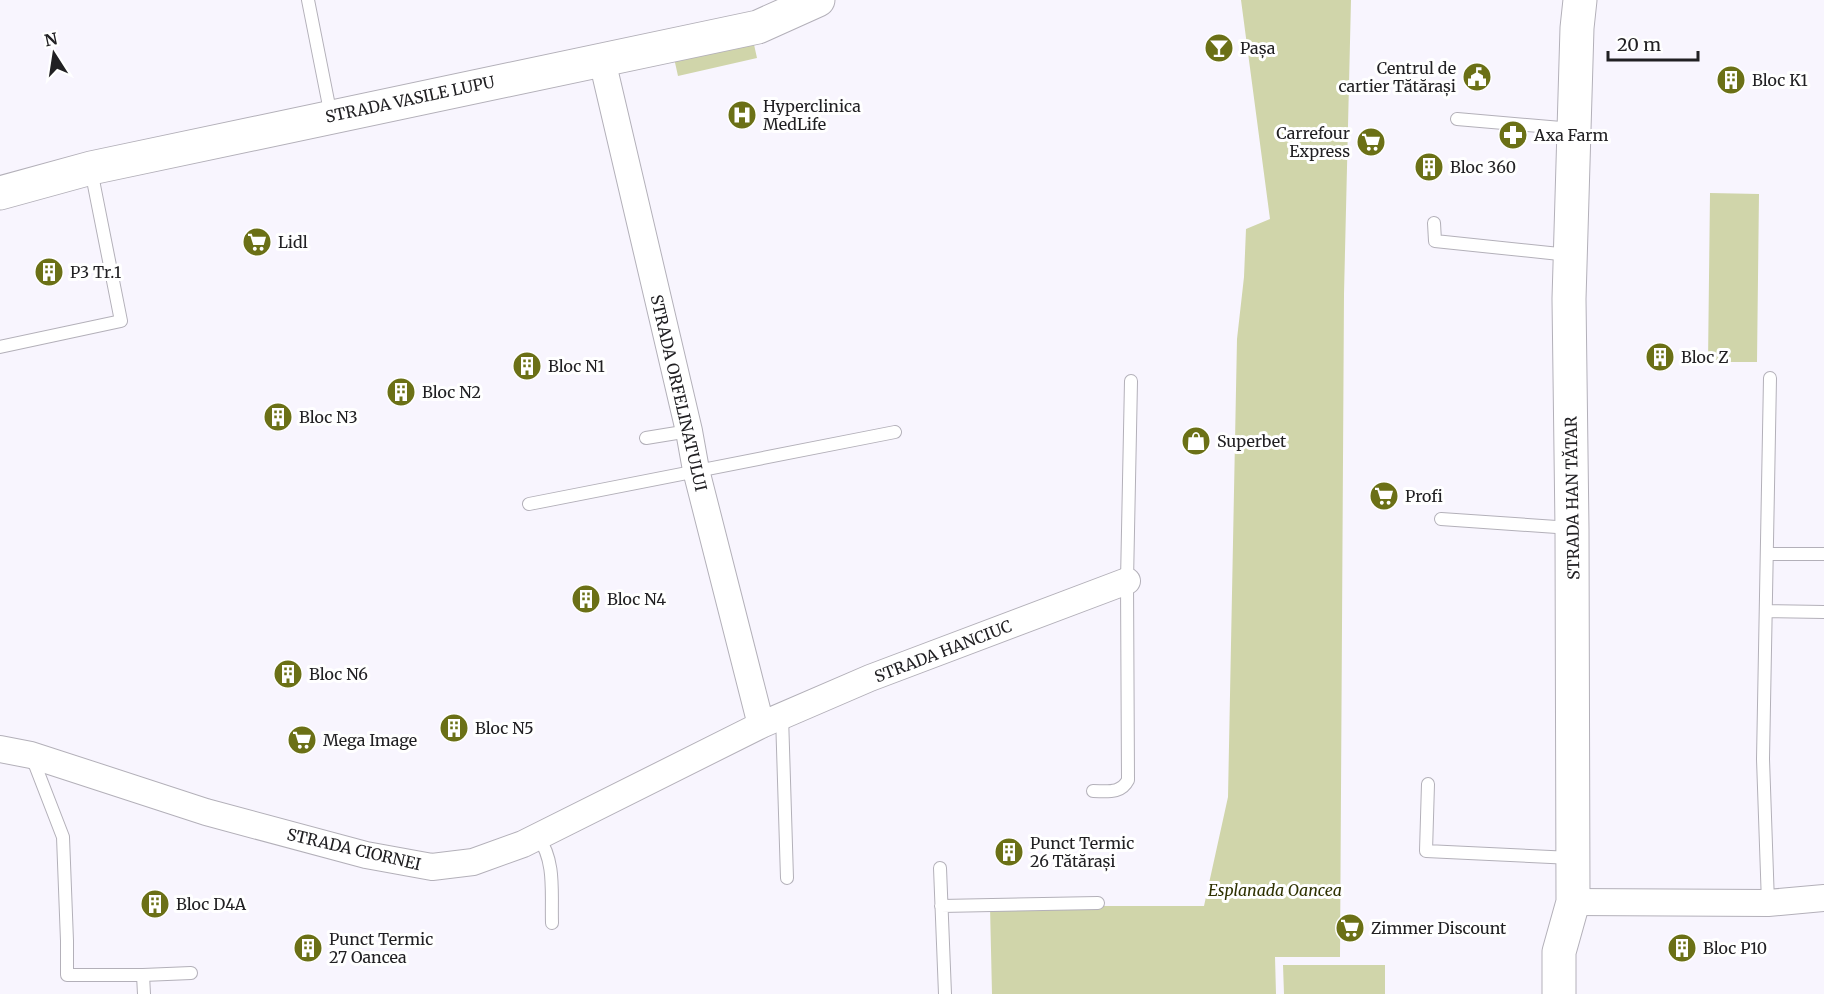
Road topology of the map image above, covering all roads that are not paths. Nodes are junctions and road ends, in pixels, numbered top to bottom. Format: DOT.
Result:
graph roads {
  1 [pos="308,0"];
  2 [pos="818,0"];
  3 [pos="1580,0"];
  4 [pos="602,60"];
  5 [pos="331,116"];
  6 [pos="1457,119"];
  7 [pos="1574,129"];
  8 [pos="91,168"];
  9 [pos="0,193"];
  10 [pos="1434,223"];
  11 [pos="1570,255"];
  12 [pos="0,347"];
  13 [pos="1770,378"];
  14 [pos="1131,381"];
  15 [pos="689,432"];
  16 [pos="895,432"];
  17 [pos="646,438"];
  18 [pos="696,470"];
  19 [pos="529,504"];
  20 [pos="1441,519"];
  21 [pos="1572,529"];
  22 [pos="1767,554"];
  23 [pos="1824,554"];
  24 [pos="1127,581"];
  25 [pos="1766,611"];
  26 [pos="1824,612"];
  27 [pos="772,721"];
  28 [pos="0,749"];
  29 [pos="31,755"];
  30 [pos="1428,784"];
  31 [pos="1093,791"];
  32 [pos="538,837"];
  33 [pos="1574,858"];
  34 [pos="940,868"];
  35 [pos="787,878"];
  36 [pos="1824,898"];
  37 [pos="1573,902"];
  38 [pos="1098,903"];
  39 [pos="1768,903"];
  40 [pos="941,906"];
  41 [pos="552,923"];
  42 [pos="190,973"];
  43 [pos="143,975"];
  44 [pos="144,994"];
  45 [pos="945,994"];
  46 [pos="1559,994"];
  1 -- 5 [label="lane"];
  2 -- 4 [label="street, STRADA VASILE LUPU"];
  3 -- 7 [label="street, STRADA HAN TĂTAR"];
  4 -- 5 [label="street, STRADA VASILE LUPU"];
  4 -- 15 [label="street, STRADA ORFELINATULUI"];
  5 -- 8 [label="street, STRADA VASILE LUPU"];
  6 -- 7 [label="lane"];
  7 -- 11 [label="street, STRADA HAN TĂTAR"];
  8 -- 9 [label="street, STRADA VASILE LUPU"];
  8 -- 12 [label="lane"];
  10 -- 11 [label="lane"];
  11 -- 21 [label="street, STRADA HAN TĂTAR"];
  13 -- 22 [label="lane"];
  14 -- 24 [label="lane"];
  15 -- 17 [label="lane"];
  15 -- 18 [label="street, STRADA ORFELINATULUI"];
  16 -- 18 [label="lane"];
  18 -- 19 [label="lane"];
  18 -- 27 [label="street, STRADA ORFELINATULUI"];
  20 -- 21 [label="lane"];
  21 -- 33 [label="street, STRADA HAN TĂTAR"];
  22 -- 23 [label="lane"];
  22 -- 25 [label="lane"];
  24 -- 27 [label="street, STRADA HANCIUC"];
  24 -- 31 [label="lane"];
  25 -- 26 [label="lane"];
  25 -- 39 [label="lane"];
  27 -- 32 [label="street, STRADA CIORNEI"];
  27 -- 35 [label="lane"];
  28 -- 29 [label="street, STRADA CIORNEI"];
  29 -- 32 [label="street, STRADA CIORNEI"];
  29 -- 43 [label="lane"];
  30 -- 33 [label="lane"];
  32 -- 41 [label="lane"];
  33 -- 37 [label="street, STRADA HAN TĂTAR"];
  34 -- 40 [label="lane"];
  36 -- 39 [label="street"];
  37 -- 39 [label="street"];
  37 -- 46 [label="street, STRADA HAN TĂTAR"];
  38 -- 40 [label="lane"];
  40 -- 45 [label="lane"];
  42 -- 43 [label="lane"];
  43 -- 44 [label="lane"];
}
